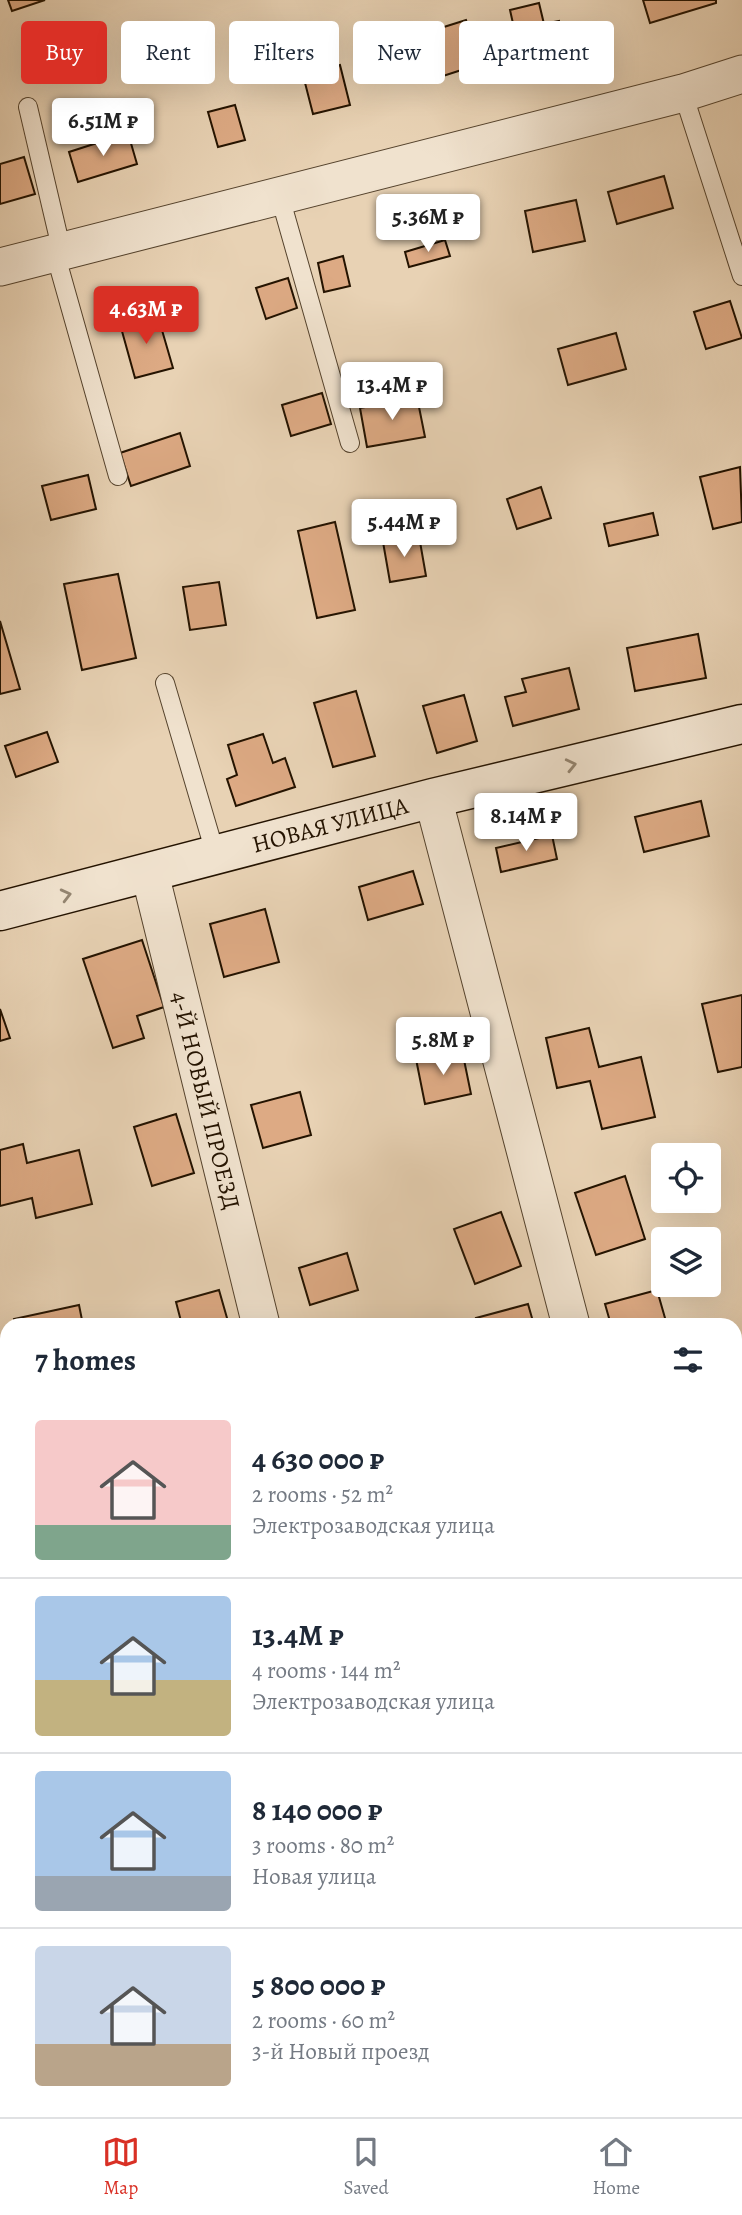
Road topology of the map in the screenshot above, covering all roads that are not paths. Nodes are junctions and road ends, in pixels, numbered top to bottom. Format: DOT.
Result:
graph roads {
  1 [pos="742,74"];
  2 [pos="683,93"];
  3 [pos="28,107"];
  4 [pos="280,197"];
  5 [pos="58,252"];
  6 [pos="0,267"];
  7 [pos="742,275"];
  8 [pos="350,443"];
  9 [pos="118,475"];
  10 [pos="165,683"];
  11 [pos="742,724"];
  12 [pos="433,798"];
  13 [pos="216,856"];
  14 [pos="150,874"];
  15 [pos="0,911"];
  16 [pos="259,1318"];
  17 [pos="569,1318"];
  1 -- 2 [label="street"];
  2 -- 4 [label="street"];
  2 -- 7 [label="lane"];
  3 -- 5 [label="lane"];
  4 -- 5 [label="street"];
  4 -- 8 [label="lane"];
  5 -- 6 [label="street"];
  5 -- 9 [label="lane"];
  10 -- 13 [label="lane"];
  12 -- 11 [label="street, НОВАЯ УЛИЦА, one-way"];
  12 -- 13 [label="street, НОВАЯ УЛИЦА"];
  12 -- 17 [label="street"];
  13 -- 14 [label="street, НОВАЯ УЛИЦА"];
  15 -- 14 [label="street, НОВАЯ УЛИЦА, one-way"];
  14 -- 16 [label="street, 4-Й НОВЫЙ ПРОЕЗД"];
}
